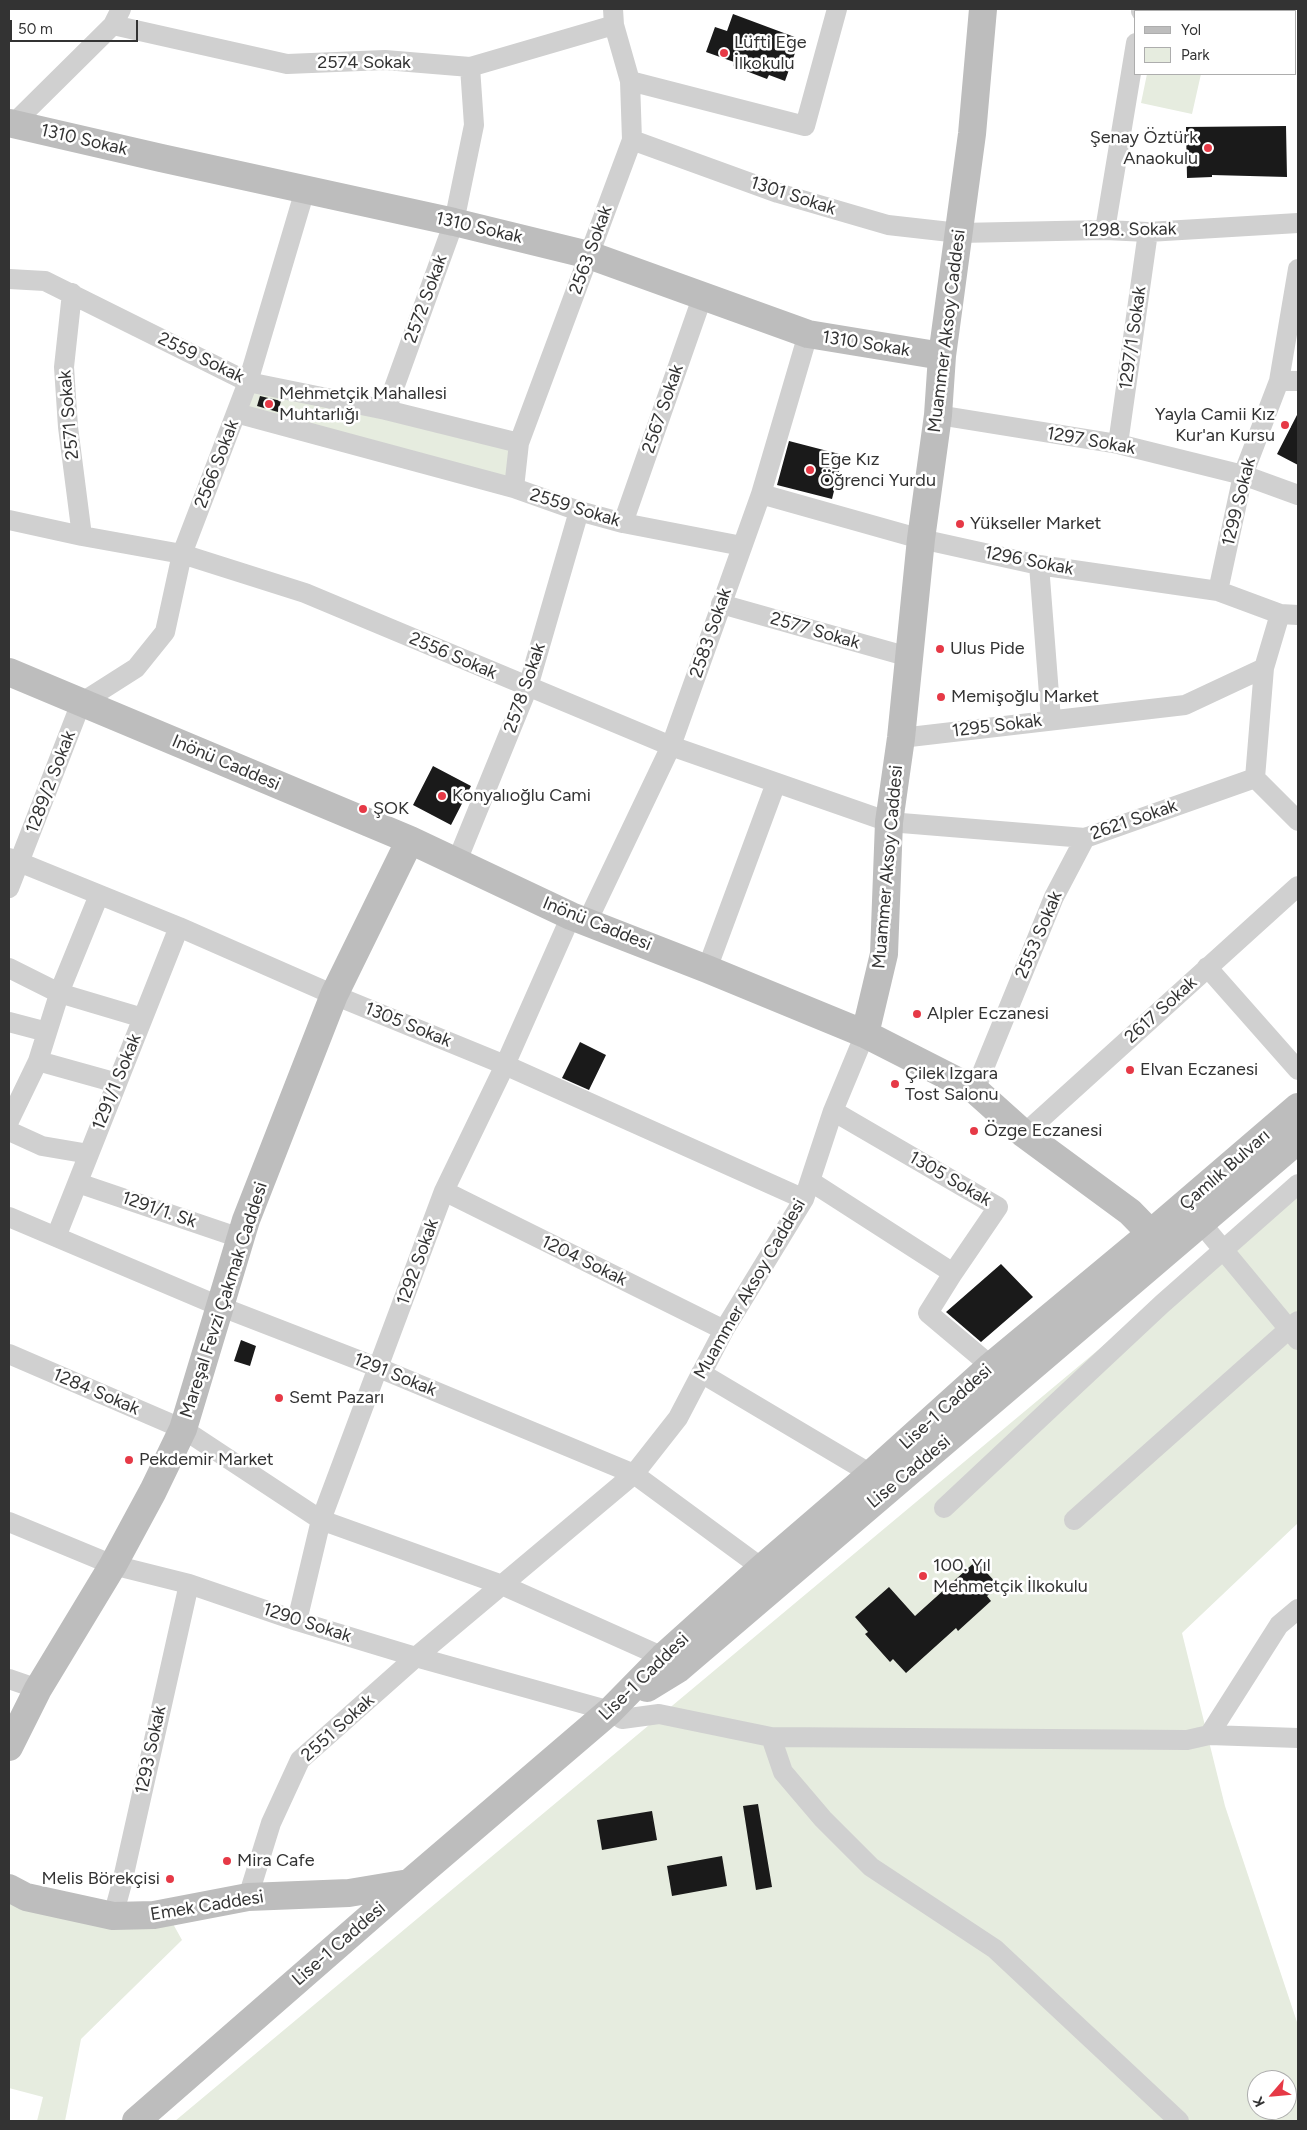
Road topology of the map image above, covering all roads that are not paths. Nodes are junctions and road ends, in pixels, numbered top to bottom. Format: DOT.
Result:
graph roads {
  1 [pos="837,9"];
  2 [pos="983,9"];
  3 [pos="117,17"];
  4 [pos="613,17"];
  5 [pos="1134,55"];
  6 [pos="470,67"];
  7 [pos="630,80"];
  8 [pos="11,123"];
  9 [pos="632,140"];
  10 [pos="305,190"];
  11 [pos="454,222"];
  12 [pos="1298,223"];
  13 [pos="1105,230"];
  14 [pos="1148,232"];
  15 [pos="959,233"];
  16 [pos="590,255"];
  17 [pos="1298,269"];
  18 [pos="9,279"];
  19 [pos="72,293"];
  20 [pos="703,295"];
  21 [pos="808,334"];
  22 [pos="942,356"];
  23 [pos="1289,381"];
  24 [pos="248,382"];
  25 [pos="386,410"];
  26 [pos="236,413"];
  27 [pos="938,415"];
  28 [pos="520,443"];
  29 [pos="1118,444"];
  30 [pos="1243,475"];
  31 [pos="514,488"];
  32 [pos="761,494"];
  33 [pos="1298,495"];
  34 [pos="579,511"];
  35 [pos="9,520"];
  36 [pos="623,523"];
  37 [pos="82,536"];
  38 [pos="921,539"];
  39 [pos="742,546"];
  40 [pos="182,554"];
  41 [pos="1039,565"];
  42 [pos="1218,591"];
  43 [pos="721,604"];
  44 [pos="1289,614"];
  45 [pos="909,657"];
  46 [pos="1264,668"];
  47 [pos="9,672"];
  48 [pos="528,687"];
  49 [pos="81,703"];
  50 [pos="1051,720"];
  51 [pos="901,738"];
  52 [pos="672,746"];
  53 [pos="1255,778"];
  54 [pos="776,782"];
  55 [pos="1298,821"];
  56 [pos="889,822"];
  57 [pos="1085,838"];
  58 [pos="410,840"];
  59 [pos="14,860"];
  60 [pos="457,861"];
  61 [pos="1298,886"];
  62 [pos="9,888"];
  63 [pos="99,895"];
  64 [pos="579,919"];
  65 [pos="179,927"];
  66 [pos="9,968"];
  67 [pos="1207,968"];
  68 [pos="707,969"];
  69 [pos="60,993"];
  70 [pos="334,995"];
  71 [pos="143,1018"];
  72 [pos="9,1022"];
  73 [pos="47,1032"];
  74 [pos="865,1034"];
  75 [pos="38,1061"];
  76 [pos="505,1065"];
  77 [pos="1298,1070"];
  78 [pos="117,1084"];
  79 [pos="975,1090"];
  80 [pos="1298,1107"];
  81 [pos="833,1111"];
  82 [pos="9,1121"];
  83 [pos="9,1131"];
  84 [pos="1024,1134"];
  85 [pos="1298,1140"];
  86 [pos="89,1154"];
  87 [pos="78,1182"];
  88 [pos="1298,1184"];
  89 [pos="807,1190"];
  90 [pos="444,1191"];
  91 [pos="9,1217"];
  92 [pos="1201,1224"];
  93 [pos="56,1237"];
  94 [pos="240,1238"];
  95 [pos="1160,1242"];
  96 [pos="1224,1251"];
  97 [pos="953,1273"];
  98 [pos="219,1306"];
  99 [pos="724,1330"];
  100 [pos="1295,1330"];
  101 [pos="9,1354"];
  102 [pos="991,1366"];
  103 [pos="379,1368"];
  104 [pos="701,1373"];
  105 [pos="183,1429"];
  106 [pos="634,1474"];
  107 [pos="872,1474"];
  108 [pos="944,1508"];
  109 [pos="321,1520"];
  110 [pos="1074,1520"];
  111 [pos="9,1522"];
  112 [pos="113,1565"];
  113 [pos="762,1568"];
  114 [pos="188,1584"];
  115 [pos="502,1585"];
  116 [pos="1298,1609"];
  117 [pos="297,1621"];
  118 [pos="416,1657"];
  119 [pos="663,1657"];
  120 [pos="9,1679"];
  121 [pos="38,1689"];
  122 [pos="610,1711"];
  123 [pos="1209,1735"];
  124 [pos="772,1737"];
  125 [pos="1298,1738"];
  126 [pos="9,1747"];
  127 [pos="409,1883"];
  128 [pos="9,1888"];
  129 [pos="361,1891"];
  130 [pos="248,1897"];
  131 [pos="113,1916"];
  132 [pos="370,1917"];
  133 [pos="136,2121"];
  134 [pos="1178,2121"];
  1 -- 7 [label="street"];
  2 -- 15 [label="street, Muammer Aksoy Caddesi"];
  3 -- 6 [label="street, 2574 Sokak"];
  3 -- 8 [label="street"];
  4 -- 6 [label="street, 2574 Sokak"];
  4 -- 7 [label="street, 2563 Sokak"];
  5 -- 13 [label="street"];
  6 -- 11 [label="street, 2572 Sokak"];
  7 -- 9 [label="street, 2563 Sokak"];
  8 -- 10 [label="street, 1310 Sokak"];
  9 -- 15 [label="street, 1301 Sokak"];
  9 -- 16 [label="street, 2563 Sokak"];
  10 -- 11 [label="street, 1310 Sokak"];
  10 -- 24 [label="street, 2566 Sokak"];
  11 -- 16 [label="street, 1310 Sokak"];
  11 -- 25 [label="street, 2572 Sokak"];
  12 -- 14 [label="street, 1298. Sokak"];
  13 -- 14 [label="street, 1298. Sokak"];
  13 -- 15 [label="street, 1298. Sokak"];
  14 -- 29 [label="street, 1297/1 Sokak"];
  15 -- 22 [label="street, Muammer Aksoy Caddesi"];
  16 -- 20 [label="street, 1310 Sokak"];
  16 -- 28 [label="street, 2563 Sokak"];
  17 -- 23 [label="street, 1299 Sokak"];
  18 -- 19 [label="street, 2559 Sokak"];
  19 -- 24 [label="street, 2559 Sokak"];
  19 -- 37 [label="street, 2571 Sokak"];
  20 -- 21 [label="street, 1310 Sokak"];
  20 -- 36 [label="street, 2567 Sokak"];
  21 -- 22 [label="street, 1310 Sokak"];
  21 -- 32 [label="street, 2583 Sokak"];
  22 -- 27 [label="street, Muammer Aksoy Caddesi"];
  23 -- 30 [label="street, 1299 Sokak"];
  24 -- 25 [label="street, 2559 Sokak"];
  24 -- 26 [label="street, 2566 Sokak"];
  25 -- 28 [label="street, 2559 Sokak"];
  26 -- 31 [label="street, 2559 Sokak"];
  26 -- 40 [label="street, 2566 Sokak"];
  27 -- 29 [label="street, 1297 Sokak"];
  27 -- 38 [label="street, Muammer Aksoy Caddesi"];
  28 -- 31 [label="street, 2563 Sokak"];
  29 -- 30 [label="street, 1297 Sokak"];
  30 -- 33 [label="street, 1297 Sokak"];
  30 -- 42 [label="street, 1299 Sokak"];
  31 -- 34 [label="street, 2559 Sokak"];
  32 -- 38 [label="street, 1296 Sokak"];
  32 -- 39 [label="street, 2583 Sokak"];
  34 -- 36 [label="street, 2559 Sokak"];
  34 -- 48 [label="street, 2578 Sokak"];
  35 -- 37 [label="street, 2556 Sokak"];
  36 -- 39 [label="street, 2559 Sokak"];
  37 -- 40 [label="street, 2556 Sokak"];
  38 -- 41 [label="street, 1296 Sokak"];
  38 -- 45 [label="street, Muammer Aksoy Caddesi"];
  39 -- 43 [label="street, 2583 Sokak"];
  40 -- 48 [label="street, 2556 Sokak"];
  40 -- 49 [label="street, 2566 Sokak"];
  41 -- 42 [label="street, 1296 Sokak"];
  41 -- 50 [label="street"];
  42 -- 44 [label="street, 1296 Sokak"];
  43 -- 45 [label="street, 2577 Sokak"];
  43 -- 52 [label="street, 2583 Sokak"];
  44 -- 46 [label="street"];
  45 -- 51 [label="street, Muammer Aksoy Caddesi"];
  46 -- 50 [label="street, 1295 Sokak"];
  46 -- 53 [label="street"];
  47 -- 49 [label="street, Inönü Caddesi"];
  48 -- 52 [label="street, 2556 Sokak"];
  48 -- 60 [label="street, 2578 Sokak"];
  49 -- 58 [label="street, Inönü Caddesi"];
  49 -- 59 [label="street, 1289/2 Sokak"];
  50 -- 51 [label="street, 1295 Sokak"];
  51 -- 56 [label="street, Muammer Aksoy Caddesi"];
  52 -- 54 [label="street, 2556 Sokak"];
  52 -- 64 [label="street, 2583 Sokak"];
  53 -- 55 [label="street"];
  53 -- 57 [label="street, 2621 Sokak"];
  54 -- 56 [label="street, 2556 Sokak"];
  54 -- 68 [label="street"];
  56 -- 57 [label="street, 2621 Sokak"];
  56 -- 74 [label="street, Muammer Aksoy Caddesi"];
  57 -- 79 [label="street, 2553 Sokak"];
  58 -- 60 [label="street, Inönü Caddesi"];
  58 -- 70 [label="street, Mareşal Fevzi Çakmak Caddesi"];
  59 -- 62 [label="street, 1289/2 Sokak"];
  59 -- 63 [label="street, 1305 Sokak"];
  60 -- 64 [label="street, Inönü Caddesi"];
  61 -- 67 [label="street, 2617 Sokak"];
  63 -- 65 [label="street, 1305 Sokak"];
  63 -- 69 [label="street"];
  64 -- 68 [label="street, Inönü Caddesi"];
  64 -- 76 [label="street, 1292 Sokak"];
  65 -- 70 [label="street, 1305 Sokak"];
  65 -- 71 [label="street, 1291/1 Sokak"];
  66 -- 69 [label="street"];
  67 -- 77 [label="street"];
  67 -- 84 [label="street, 2617 Sokak"];
  68 -- 74 [label="street, Inönü Caddesi"];
  69 -- 71 [label="street"];
  69 -- 73 [label="street"];
  70 -- 76 [label="street, 1305 Sokak"];
  70 -- 94 [label="street, Mareşal Fevzi Çakmak Caddesi"];
  71 -- 78 [label="street, 1291/1 Sokak"];
  72 -- 73 [label="street"];
  73 -- 75 [label="street"];
  74 -- 79 [label="street, Inönü Caddesi"];
  74 -- 81 [label="street, Muammer Aksoy Caddesi"];
  75 -- 78 [label="street"];
  75 -- 82 [label="street"];
  76 -- 89 [label="street, 1305 Sokak"];
  76 -- 90 [label="street, 1292 Sokak"];
  78 -- 86 [label="street, 1291/1 Sokak"];
  79 -- 84 [label="street, Inönü Caddesi"];
  80 -- 95 [label="street, Çamlık Bulvarı"];
  81 -- 89 [label="street, Muammer Aksoy Caddesi"];
  81 -- 97 [label="street, 1305 Sokak"];
  83 -- 86 [label="street"];
  84 -- 95 [label="street, Inönü Caddesi"];
  85 -- 92 [label="street, Çamlık Bulvarı"];
  86 -- 87 [label="street, 1291/1 Sokak"];
  87 -- 93 [label="street, 1291/1 Sokak"];
  87 -- 94 [label="street, 1291/1. Sk"];
  88 -- 96 [label="street"];
  89 -- 97 [label="street, 1305 Sokak"];
  89 -- 99 [label="street, Muammer Aksoy Caddesi"];
  90 -- 99 [label="street, 1204 Sokak"];
  90 -- 103 [label="street, 1292 Sokak"];
  91 -- 93 [label="street, 1291 Sokak"];
  92 -- 95 [label="street, Lise Caddesi"];
  92 -- 96 [label="street"];
  93 -- 98 [label="street, 1291 Sokak"];
  94 -- 98 [label="street, Mareşal Fevzi Çakmak Caddesi"];
  95 -- 102 [label="street, Lise-1 Caddesi"];
  95 -- 122 [label="street, Lise Caddesi"];
  96 -- 100 [label="street"];
  96 -- 108 [label="street"];
  97 -- 102 [label="street, 1305 Sokak"];
  98 -- 103 [label="street, 1291 Sokak"];
  98 -- 105 [label="street, Mareşal Fevzi Çakmak Caddesi"];
  99 -- 104 [label="street, Muammer Aksoy Caddesi"];
  100 -- 110 [label="street"];
  101 -- 105 [label="street, 1284 Sokak"];
  102 -- 107 [label="street, Lise-1 Caddesi"];
  103 -- 106 [label="street, 1291 Sokak"];
  103 -- 109 [label="street, 1292 Sokak"];
  104 -- 106 [label="street, Muammer Aksoy Caddesi"];
  104 -- 107 [label="street"];
  105 -- 109 [label="street, 1284 Sokak"];
  105 -- 112 [label="street, Mareşal Fevzi Çakmak Caddesi"];
  106 -- 113 [label="street, 1291 Sokak"];
  106 -- 115 [label="street, Muammer Aksoy Caddesi"];
  107 -- 113 [label="street, Lise-1 Caddesi"];
  109 -- 115 [label="street, 1284 Sokak"];
  109 -- 117 [label="street, 1292 Sokak"];
  111 -- 112 [label="street, 1290 Sokak"];
  112 -- 114 [label="street, 1290 Sokak"];
  112 -- 121 [label="street, Mareşal Fevzi Çakmak Caddesi"];
  113 -- 119 [label="street, Lise-1 Caddesi"];
  114 -- 117 [label="street, 1290 Sokak"];
  114 -- 131 [label="street, 1293 Sokak"];
  115 -- 118 [label="street, Muammer Aksoy Caddesi"];
  115 -- 119 [label="street, 1284 Sokak"];
  116 -- 123 [label="street"];
  117 -- 118 [label="street, 1290 Sokak"];
  118 -- 122 [label="street, 1290 Sokak"];
  118 -- 130 [label="street, 2551 Sokak"];
  119 -- 122 [label="street, Lise-1 Caddesi"];
  120 -- 121 [label="street"];
  121 -- 126 [label="street, Mareşal Fevzi Çakmak Caddesi"];
  122 -- 124 [label="street, 1290 Sokak"];
  122 -- 127 [label="street, Lise-1 Caddesi"];
  123 -- 124 [label="street, 1290 Sokak"];
  123 -- 125 [label="street, 1290 Sokak"];
  124 -- 134 [label="street"];
  127 -- 129 [label="street, Emek Caddesi"];
  127 -- 132 [label="street, Lise-1 Caddesi"];
  128 -- 131 [label="street, Emek Caddesi"];
  129 -- 130 [label="street, Emek Caddesi"];
  129 -- 132 [label="street"];
  130 -- 131 [label="street, Emek Caddesi"];
  132 -- 133 [label="street, Lise-1 Caddesi"];
}
